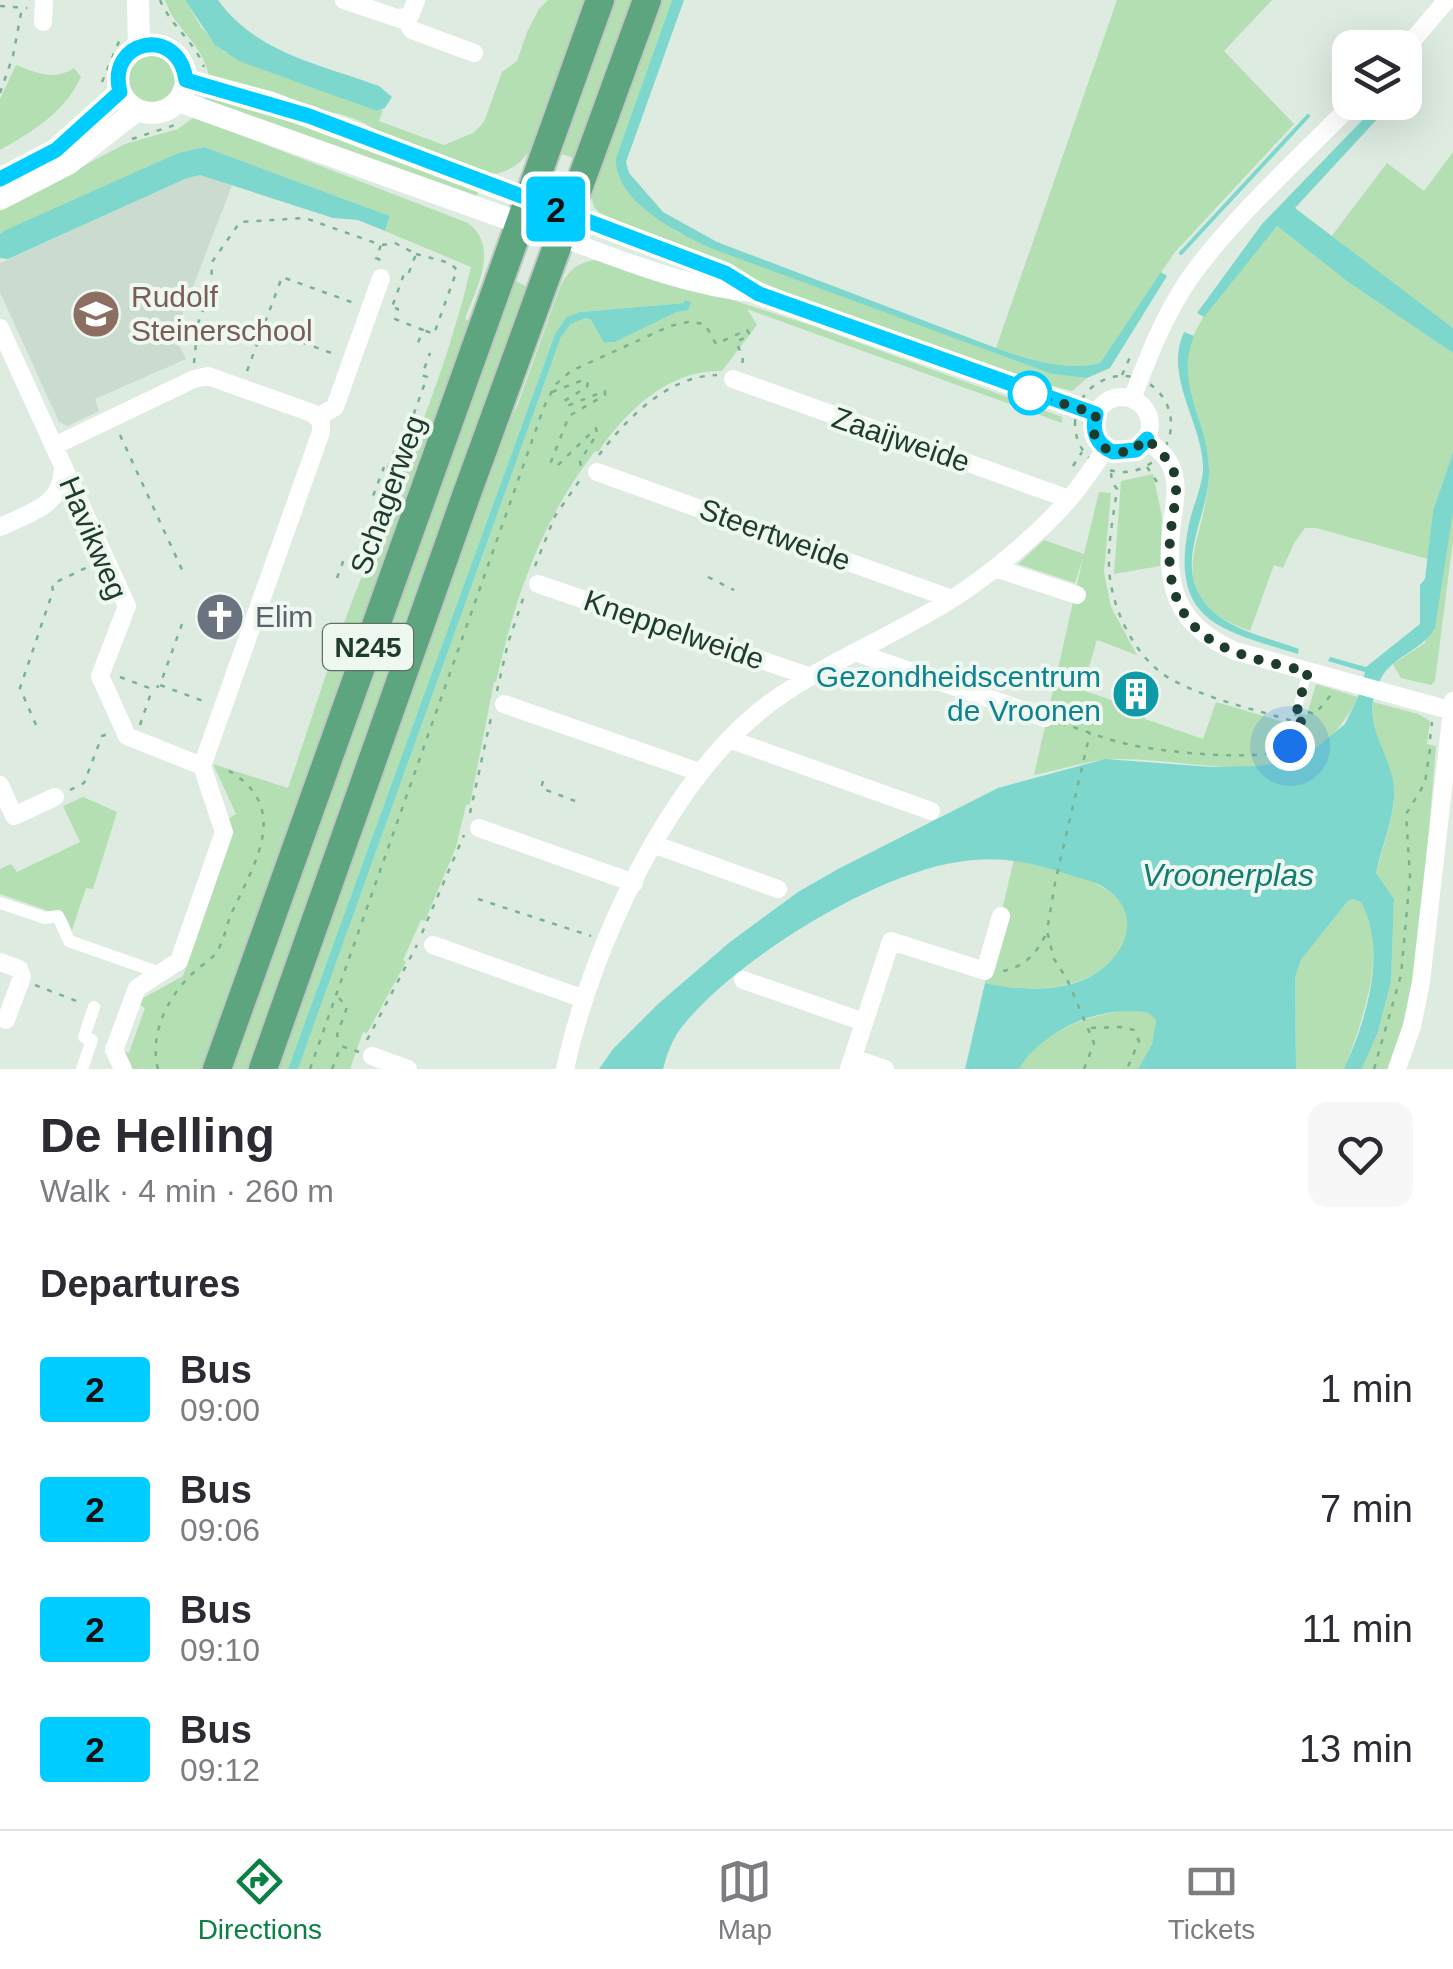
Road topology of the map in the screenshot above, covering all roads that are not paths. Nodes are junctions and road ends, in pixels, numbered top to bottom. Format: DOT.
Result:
graph roads {
  1 [pos="138,0"];
  2 [pos="157,0"];
  3 [pos="344,0"];
  4 [pos="416,0"];
  5 [pos="600,0"];
  6 [pos="647,0"];
  7 [pos="1448,6"];
  8 [pos="405,19"];
  9 [pos="1422,32"];
  10 [pos="149,46"];
  11 [pos="474,53"];
  12 [pos="189,88"];
  13 [pos="120,92"];
  14 [pos="137,110"];
  15 [pos="1337,120"];
  16 [pos="0,180"];
  17 [pos="0,199"];
  18 [pos="524,212"];
  19 [pos="566,226"];
  20 [pos="381,278"];
  21 [pos="0,328"];
  22 [pos="733,379"];
  23 [pos="1132,399"];
  24 [pos="1096,414"];
  25 [pos="318,416"];
  26 [pos="1147,439"];
  27 [pos="54,446"];
  28 [pos="1106,449"];
  29 [pos="64,469"];
  30 [pos="592,472"];
  31 [pos="1069,500"];
  32 [pos="0,527"];
  33 [pos="995,568"];
  34 [pos="538,584"];
  35 [pos="1076,595"];
  36 [pos="952,599"];
  37 [pos="855,652"];
  38 [pos="1308,672"];
  39 [pos="810,677"];
  40 [pos="1453,701"];
  41 [pos="504,704"];
  42 [pos="1302,706"];
  43 [pos="1452,710"];
  44 [pos="1045,718"];
  45 [pos="729,739"];
  46 [pos="204,762"];
  47 [pos="1449,766"];
  48 [pos="698,772"];
  49 [pos="0,786"];
  50 [pos="55,797"];
  51 [pos="4,805"];
  52 [pos="931,811"];
  53 [pos="479,828"];
  54 [pos="653,844"];
  55 [pos="634,883"];
  56 [pos="778,889"];
  57 [pos="0,903"];
  58 [pos="1001,916"];
  59 [pos="433,945"];
  60 [pos="0,962"];
  61 [pos="160,973"];
  62 [pos="743,980"];
  63 [pos="584,999"];
  64 [pos="94,1007"];
  65 [pos="6,1020"];
  66 [pos="864,1022"];
  67 [pos="367,1054"];
  68 [pos="851,1063"];
  69 [pos="82,1069"];
  70 [pos="124,1069"];
  71 [pos="217,1069"];
  72 [pos="263,1069"];
  73 [pos="408,1069"];
  74 [pos="565,1069"];
  75 [pos="885,1069"];
  76 [pos="1398,1069"];
  1 -- 10 [label="street"];
  2 -- 10 [label="street"];
  3 -- 8 [label="street"];
  4 -- 8 [label="street"];
  5 -- 18 [label="main road, Schagerweg / N245"];
  6 -- 19 [label="main road, N245"];
  7 -- 9 [label="street"];
  8 -- 11 [label="street"];
  10 -- 12 [label="street"];
  10 -- 13 [label="street"];
  12 -- 14 [label="street"];
  12 -- 18 [label="street"];
  13 -- 14 [label="street"];
  13 -- 16 [label="street"];
  14 -- 17 [label="street"];
  15 -- 23 [label="street"];
  18 -- 19 [label="street"];
  18 -- 71 [label="main road, Schagerweg / N245"];
  19 -- 24 [label="street"];
  19 -- 72 [label="main road, N245"];
  20 -- 25 [label="street"];
  21 -- 27 [label="street, Havikweg"];
  22 -- 31 [label="street, Zaaijweide"];
  23 -- 24 [label="street"];
  23 -- 26 [label="street"];
  24 -- 28 [label="street"];
  25 -- 27 [label="street"];
  25 -- 46 [label="street"];
  26 -- 28 [label="street"];
  26 -- 38 [label="street"];
  27 -- 29 [label="street, Havikweg"];
  28 -- 31 [label="street"];
  29 -- 32 [label="street"];
  29 -- 46 [label="street, Havikweg"];
  30 -- 36 [label="street, Steertweide"];
  31 -- 33 [label="street"];
  33 -- 35 [label="street"];
  33 -- 36 [label="street"];
  34 -- 39 [label="street, Kneppelweide"];
  36 -- 37 [label="street"];
  37 -- 39 [label="street"];
  37 -- 44 [label="street"];
  38 -- 42 [label="lane"];
  38 -- 43 [label="street"];
  39 -- 45 [label="street"];
  40 -- 43 [label="street"];
  41 -- 48 [label="street"];
  43 -- 47 [label="street"];
  45 -- 48 [label="street"];
  45 -- 52 [label="street"];
  46 -- 61 [label="street"];
  47 -- 76 [label="street"];
  48 -- 54 [label="street"];
  49 -- 51 [label="street"];
  50 -- 51 [label="street"];
  53 -- 55 [label="street"];
  54 -- 55 [label="street"];
  54 -- 56 [label="street"];
  55 -- 63 [label="street"];
  57 -- 61 [label="street"];
  58 -- 66 [label="street"];
  59 -- 63 [label="street"];
  60 -- 65 [label="street"];
  61 -- 70 [label="street"];
  62 -- 66 [label="street"];
  63 -- 74 [label="street"];
  64 -- 69 [label="street"];
  66 -- 68 [label="street"];
  67 -- 73 [label="street"];
  68 -- 75 [label="street"];
}
